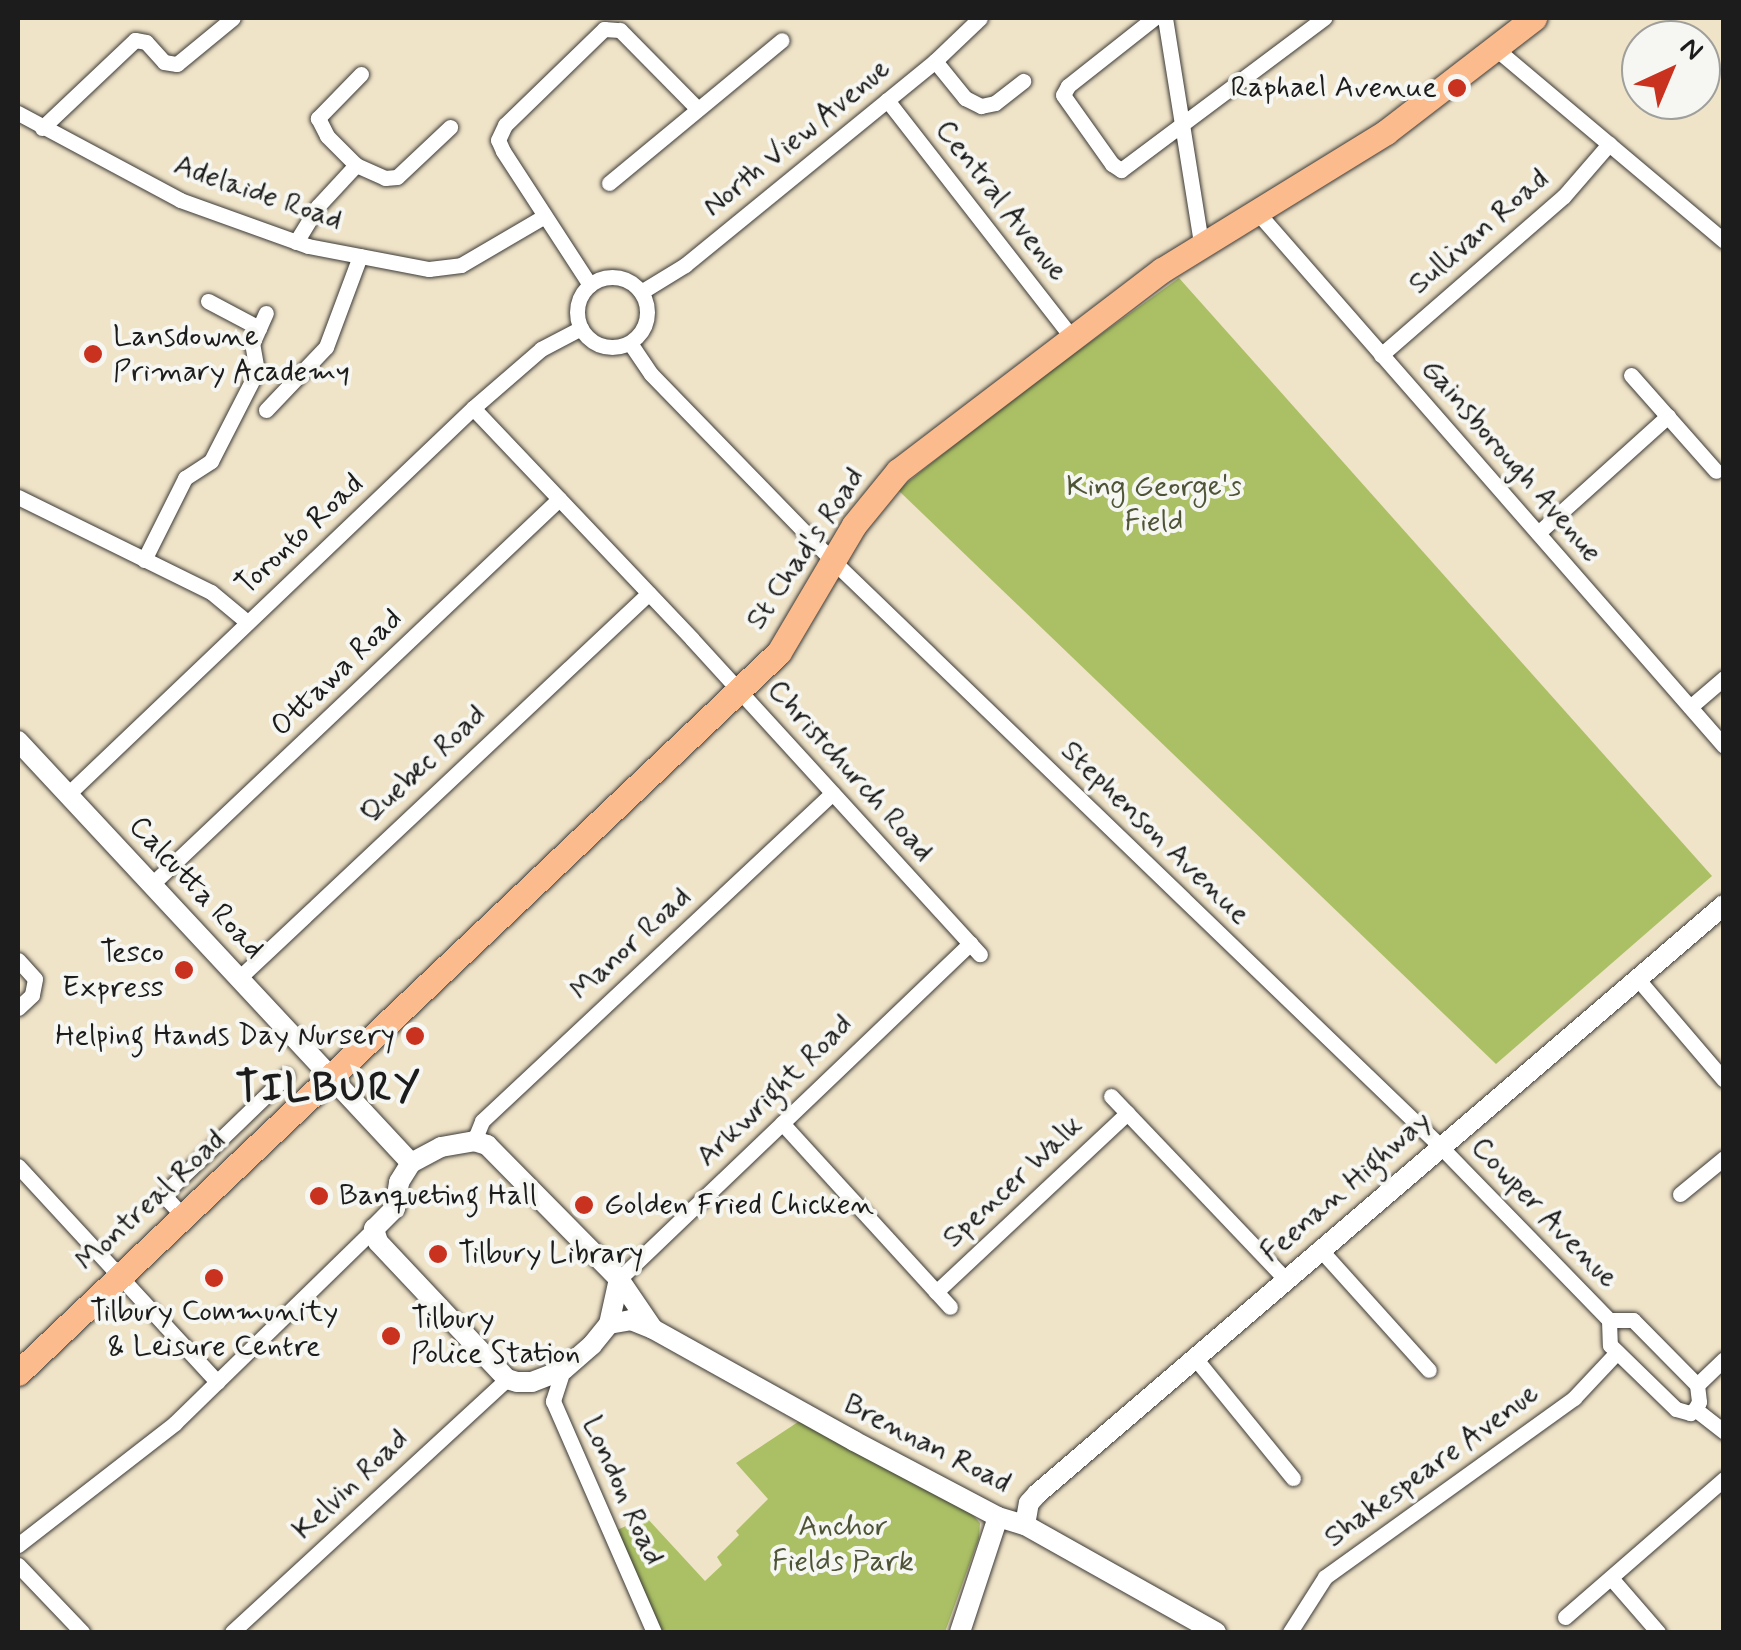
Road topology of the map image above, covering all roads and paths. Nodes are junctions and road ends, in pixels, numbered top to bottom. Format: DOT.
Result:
graph roads {
  1 [pos="233,18"];
  2 [pos="980,18"];
  3 [pos="1154,18"];
  4 [pos="1165,18"];
  5 [pos="1324,18"];
  6 [pos="1534,18"];
  7 [pos="782,40"];
  8 [pos="1495,48"];
  9 [pos="935,61"];
  10 [pos="361,74"];
  11 [pos="1023,81"];
  12 [pos="887,100"];
  13 [pos="697,108"];
  14 [pos="18,112"];
  15 [pos="450,127"];
  16 [pos="42,128"];
  17 [pos="1180,128"];
  18 [pos="1609,144"];
  19 [pos="356,165"];
  20 [pos="609,182"];
  21 [pos="1257,212"];
  22 [pos="543,216"];
  23 [pos="296,242"];
  24 [pos="1724,242"];
  25 [pos="1201,243"];
  26 [pos="360,256"];
  27 [pos="590,285"];
  28 [pos="642,292"];
  29 [pos="208,301"];
  30 [pos="581,328"];
  31 [pos="1071,336"];
  32 [pos="630,343"];
  33 [pos="1381,355"];
  34 [pos="1631,375"];
  35 [pos="474,408"];
  36 [pos="266,410"];
  37 [pos="1668,416"];
  38 [pos="1716,471"];
  39 [pos="18,497"];
  40 [pos="559,499"];
  41 [pos="1538,533"];
  42 [pos="144,560"];
  43 [pos="833,561"];
  44 [pos="649,593"];
  45 [pos="247,622"];
  46 [pos="1724,678"];
  47 [pos="740,691"];
  48 [pos="1690,708"];
  49 [pos="18,741"];
  50 [pos="1724,746"];
  51 [pos="832,793"];
  52 [pos="67,795"];
  53 [pos="152,885"];
  54 [pos="1724,905"];
  55 [pos="974,949"];
  56 [pos="18,960"];
  57 [pos="239,978"];
  58 [pos="1636,978"];
  59 [pos="18,1008"];
  60 [pos="286,1076"];
  61 [pos="330,1076"];
  62 [pos="1724,1080"];
  63 [pos="1111,1096"];
  64 [pos="1127,1113"];
  65 [pos="782,1122"];
  66 [pos="474,1140"];
  67 [pos="1439,1145"];
  68 [pos="1724,1158"];
  69 [pos="410,1162"];
  70 [pos="18,1166"];
  71 [pos="1680,1194"];
  72 [pos="183,1216"];
  73 [pos="374,1230"];
  74 [pos="1318,1248"];
  75 [pos="120,1276"];
  76 [pos="619,1278"];
  77 [pos="1285,1279"];
  78 [pos="936,1292"];
  79 [pos="950,1308"];
  80 [pos="1609,1320"];
  81 [pos="608,1324"];
  82 [pos="654,1329"];
  83 [pos="1617,1352"];
  84 [pos="1194,1358"];
  85 [pos="1724,1358"];
  86 [pos="563,1370"];
  87 [pos="1429,1370"];
  88 [pos="18,1373"];
  89 [pos="516,1380"];
  90 [pos="216,1382"];
  91 [pos="1697,1385"];
  92 [pos="553,1401"];
  93 [pos="1695,1409"];
  94 [pos="1724,1432"];
  95 [pos="1293,1478"];
  96 [pos="1724,1479"];
  97 [pos="998,1516"];
  98 [pos="1025,1524"];
  99 [pos="18,1545"];
  100 [pos="18,1566"];
  101 [pos="1611,1578"];
  102 [pos="1566,1618"];
  103 [pos="1208,1631"];
  104 [pos="82,1632"];
  105 [pos="232,1632"];
  106 [pos="654,1632"];
  107 [pos="960,1632"];
  108 [pos="1290,1632"];
  109 [pos="1658,1632"];
  1 -- 16 [label="street"];
  2 -- 9 [label="street, North View Avenue"];
  3 -- 17 [label="street"];
  4 -- 17 [label="street"];
  5 -- 17 [label="street"];
  6 -- 8 [label="main road, St Chad's Road"];
  7 -- 13 [label="street"];
  8 -- 18 [label="street"];
  8 -- 21 [label="main road, St Chad's Road"];
  9 -- 11 [label="street"];
  9 -- 12 [label="street, North View Avenue"];
  10 -- 19 [label="street"];
  12 -- 28 [label="street, North View Avenue"];
  12 -- 31 [label="street, Central Avenue"];
  13 -- 20 [label="street"];
  13 -- 22 [label="street"];
  14 -- 16 [label="street, Adelaide Road"];
  15 -- 19 [label="street"];
  16 -- 23 [label="street, Adelaide Road"];
  17 -- 25 [label="street"];
  18 -- 24 [label="street"];
  18 -- 33 [label="street, Sullivan Road"];
  19 -- 23 [label="street"];
  21 -- 25 [label="main road, St Chad's Road"];
  21 -- 33 [label="street, Gainsborough Avenue"];
  22 -- 26 [label="street, Adelaide Road"];
  22 -- 27 [label="street"];
  23 -- 26 [label="street, Adelaide Road"];
  25 -- 31 [label="main road, St Chad's Road"];
  26 -- 36 [label="street"];
  27 -- 28 [label="street"];
  27 -- 30 [label="street"];
  28 -- 32 [label="street"];
  29 -- 42 [label="street"];
  30 -- 32 [label="street"];
  30 -- 35 [label="street, Toronto Road"];
  31 -- 43 [label="main road, St Chad's Road"];
  32 -- 43 [label="street, Stephenson Avenue"];
  33 -- 41 [label="street, Gainsborough Avenue"];
  34 -- 37 [label="street"];
  35 -- 40 [label="street, Christchurch Road"];
  35 -- 45 [label="street, Toronto Road"];
  37 -- 38 [label="street"];
  37 -- 41 [label="street"];
  39 -- 42 [label="street"];
  40 -- 44 [label="street, Christchurch Road"];
  40 -- 53 [label="street, Ottawa Road"];
  41 -- 48 [label="street, Gainsborough Avenue"];
  42 -- 45 [label="street"];
  43 -- 47 [label="main road, St Chad's Road"];
  43 -- 67 [label="street, Stephenson Avenue"];
  44 -- 47 [label="street, Christchurch Road"];
  44 -- 57 [label="street, Quebec Road"];
  45 -- 52 [label="street, Toronto Road"];
  46 -- 48 [label="street"];
  47 -- 51 [label="street, Christchurch Road"];
  47 -- 61 [label="main road, St Chad's Road"];
  48 -- 50 [label="street, Gainsborough Avenue"];
  49 -- 52 [label="street, Calcutta Road"];
  51 -- 55 [label="street, Christchurch Road"];
  51 -- 66 [label="street, Manor Road"];
  52 -- 53 [label="street, Calcutta Road"];
  53 -- 57 [label="street, Calcutta Road"];
  54 -- 58 [label="street, Feenan Highway"];
  55 -- 65 [label="street, Arkwright Road"];
  56 -- 59 [label="street"];
  57 -- 61 [label="street, Calcutta Road"];
  58 -- 62 [label="street"];
  58 -- 67 [label="street, Feenan Highway"];
  60 -- 72 [label="street"];
  61 -- 69 [label="street, Calcutta Road"];
  61 -- 72 [label="main road, Montreal Road"];
  63 -- 64 [label="street, Spencer Walk"];
  64 -- 77 [label="street, Spencer Walk"];
  64 -- 78 [label="street, Spencer Walk"];
  65 -- 76 [label="street, Arkwright Road"];
  65 -- 78 [label="street, Spencer Walk"];
  66 -- 69 [label="street"];
  66 -- 76 [label="street"];
  67 -- 74 [label="street, Feenan Highway"];
  67 -- 80 [label="street, Cowper Avenue"];
  68 -- 71 [label="street"];
  69 -- 73 [label="street"];
  70 -- 75 [label="street"];
  72 -- 75 [label="main road, Montreal Road"];
  73 -- 89 [label="street"];
  73 -- 90 [label="street"];
  74 -- 77 [label="street, Feenan Highway"];
  74 -- 87 [label="street"];
  75 -- 88 [label="main road, Montreal Road"];
  75 -- 90 [label="street"];
  76 -- 81 [label="street"];
  76 -- 82 [label="street"];
  77 -- 84 [label="street, Feenan Highway"];
  78 -- 79 [label="street, Spencer Walk"];
  80 -- 83 [label="street, Cowper Avenue"];
  80 -- 91 [label="street, Cowper Avenue"];
  81 -- 82 [label="street, Brennan Road"];
  81 -- 86 [label="street"];
  82 -- 97 [label="street, Brennan Road"];
  83 -- 93 [label="street"];
  83 -- 108 [label="street, Shakespeare Avenue"];
  84 -- 95 [label="street"];
  84 -- 98 [label="street, Feenan Highway"];
  85 -- 91 [label="street"];
  86 -- 89 [label="street"];
  86 -- 92 [label="street, London Road"];
  89 -- 92 [label="street"];
  89 -- 105 [label="street, Kelvin Road"];
  90 -- 99 [label="street"];
  91 -- 93 [label="street"];
  92 -- 106 [label="street, London Road"];
  93 -- 94 [label="street"];
  96 -- 101 [label="street"];
  97 -- 98 [label="street, Brennan Road"];
  97 -- 107 [label="street"];
  98 -- 103 [label="street, Brennan Road"];
  100 -- 104 [label="street"];
  101 -- 102 [label="street"];
  101 -- 109 [label="street"];
}
